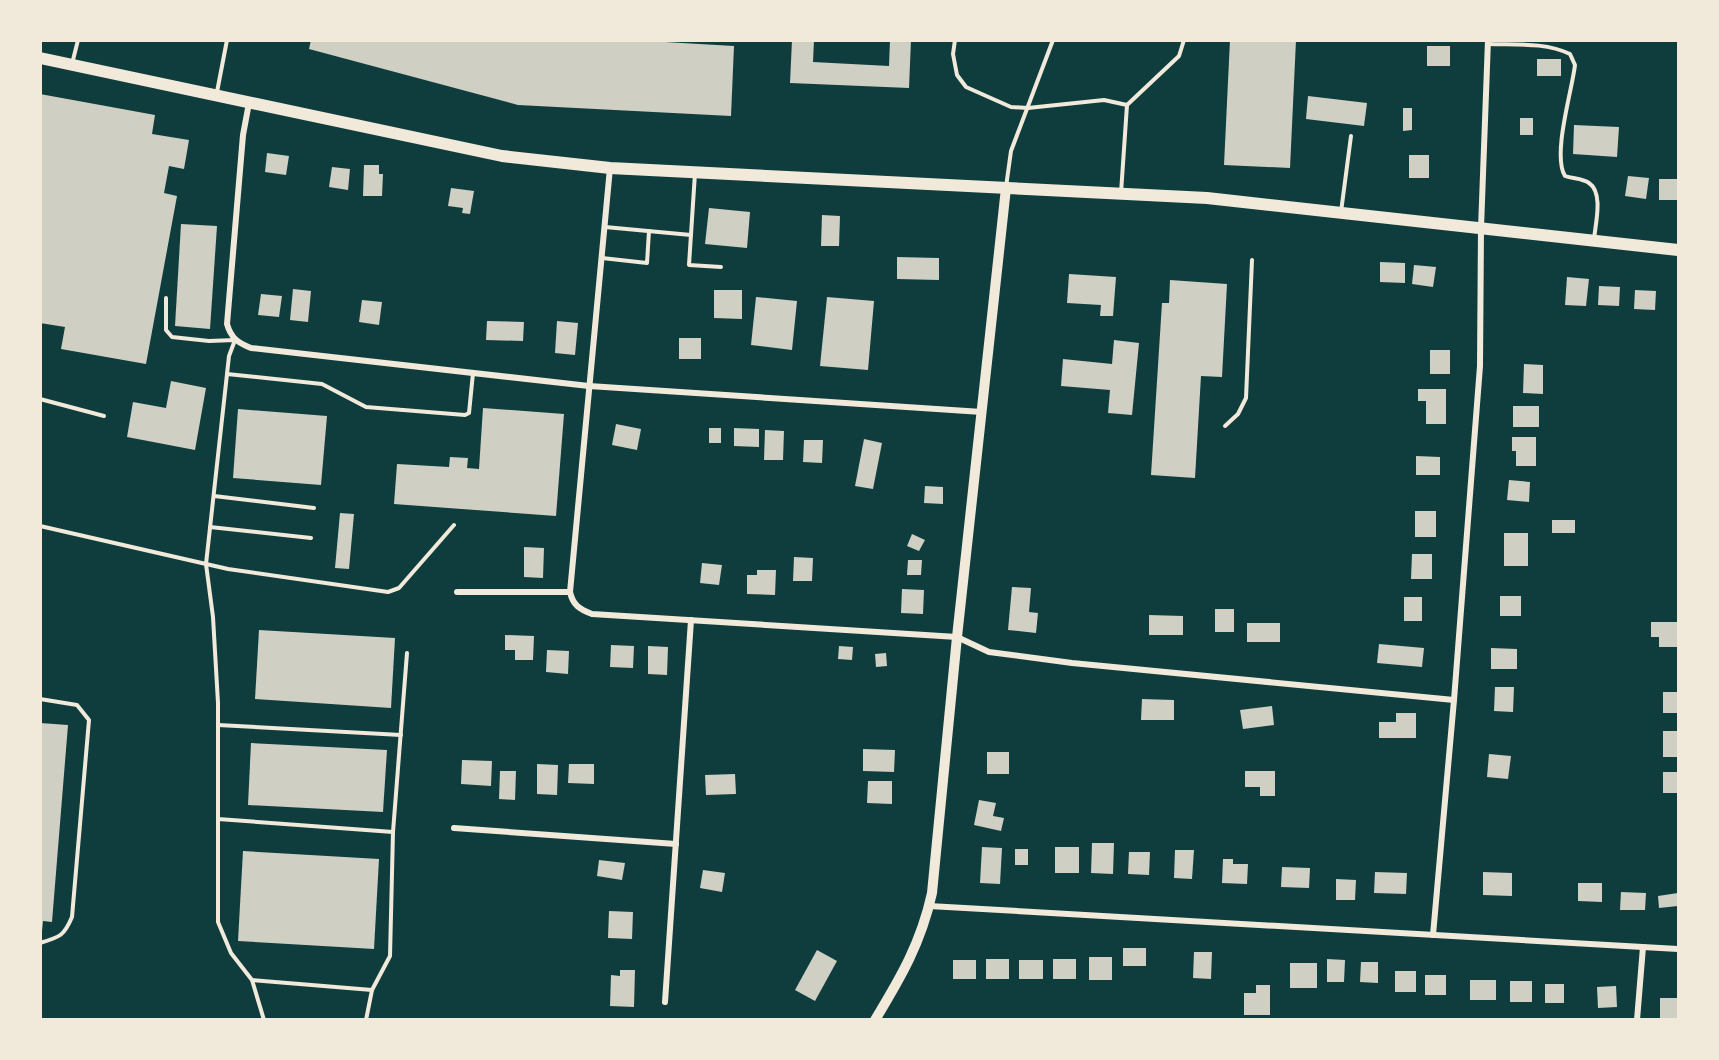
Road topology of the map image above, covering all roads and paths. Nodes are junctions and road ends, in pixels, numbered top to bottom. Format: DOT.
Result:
graph roads {
  1 [pos="78,40"];
  2 [pos="227,40"];
  3 [pos="955,40"];
  4 [pos="1053,40"];
  5 [pos="1184,40"];
  6 [pos="1488,42"];
  7 [pos="40,58"];
  8 [pos="72,65"];
  9 [pos="216,96"];
  10 [pos="249,103"];
  11 [pos="1127,105"];
  12 [pos="1028,108"];
  13 [pos="1350,136"];
  14 [pos="610,168"];
  15 [pos="695,172"];
  16 [pos="1006,188"];
  17 [pos="1121,193"];
  18 [pos="1341,213"];
  19 [pos="604,227"];
  20 [pos="1481,228"];
  21 [pos="649,231"];
  22 [pos="691,235"];
  23 [pos="1594,241"];
  24 [pos="1678,250"];
  25 [pos="601,258"];
  26 [pos="1252,260"];
  27 [pos="721,267"];
  28 [pos="166,298"];
  29 [pos="235,340"];
  30 [pos="473,373"];
  31 [pos="227,374"];
  32 [pos="589,386"];
  33 [pos="40,399"];
  34 [pos="982,412"];
  35 [pos="104,416"];
  36 [pos="1225,426"];
  37 [pos="214,496"];
  38 [pos="314,508"];
  39 [pos="454,525"];
  40 [pos="40,526"];
  41 [pos="210,527"];
  42 [pos="311,538"];
  43 [pos="206,564"];
  44 [pos="457,592"];
  45 [pos="570,592"];
  46 [pos="691,620"];
  47 [pos="957,637"];
  48 [pos="407,653"];
  49 [pos="40,699"];
  50 [pos="1454,700"];
  51 [pos="218,725"];
  52 [pos="401,735"];
  53 [pos="218,819"];
  54 [pos="454,828"];
  55 [pos="393,832"];
  56 [pos="676,844"];
  57 [pos="929,906"];
  58 [pos="1433,935"];
  59 [pos="40,943"];
  60 [pos="1643,947"];
  61 [pos="1678,949"];
  62 [pos="252,980"];
  63 [pos="372,990"];
  64 [pos="665,1002"];
  65 [pos="264,1020"];
  66 [pos="366,1020"];
  67 [pos="874,1020"];
  68 [pos="1637,1020"];
  1 -- 8 [label="lane"];
  2 -- 9 [label="lane"];
  3 -- 12 [label="lane"];
  4 -- 12 [label="lane"];
  5 -- 11 [label="lane"];
  6 -- 20 [label="street"];
  6 -- 23 [label="lane"];
  7 -- 8 [label="main road"];
  8 -- 9 [label="main road"];
  9 -- 10 [label="main road"];
  10 -- 14 [label="main road"];
  10 -- 29 [label="street"];
  11 -- 12 [label="lane"];
  11 -- 17 [label="lane"];
  12 -- 16 [label="lane"];
  13 -- 18 [label="lane"];
  14 -- 15 [label="main road"];
  14 -- 19 [label="street"];
  15 -- 16 [label="main road"];
  15 -- 22 [label="lane"];
  16 -- 17 [label="main road"];
  16 -- 34 [label="street"];
  17 -- 18 [label="main road"];
  18 -- 20 [label="main road"];
  19 -- 21 [label="lane"];
  19 -- 25 [label="street"];
  20 -- 23 [label="main road"];
  20 -- 50 [label="street"];
  21 -- 22 [label="lane"];
  21 -- 25 [label="lane"];
  22 -- 27 [label="lane"];
  23 -- 24 [label="main road"];
  25 -- 32 [label="street"];
  26 -- 36 [label="lane"];
  28 -- 29 [label="lane"];
  29 -- 30 [label="street"];
  29 -- 31 [label="lane"];
  30 -- 31 [label="lane"];
  30 -- 32 [label="street"];
  31 -- 37 [label="lane"];
  32 -- 34 [label="street"];
  32 -- 45 [label="street"];
  33 -- 35 [label="lane"];
  34 -- 47 [label="street"];
  37 -- 38 [label="lane"];
  37 -- 41 [label="lane"];
  39 -- 43 [label="lane"];
  40 -- 43 [label="lane"];
  41 -- 42 [label="lane"];
  41 -- 43 [label="lane"];
  43 -- 51 [label="lane"];
  44 -- 45 [label="street"];
  45 -- 46 [label="street"];
  46 -- 47 [label="street"];
  46 -- 56 [label="street"];
  47 -- 50 [label="street"];
  47 -- 57 [label="street"];
  48 -- 52 [label="lane"];
  49 -- 59 [label="lane"];
  50 -- 58 [label="street"];
  51 -- 52 [label="lane"];
  51 -- 53 [label="lane"];
  52 -- 55 [label="lane"];
  53 -- 55 [label="lane"];
  53 -- 62 [label="lane"];
  54 -- 56 [label="street"];
  55 -- 63 [label="lane"];
  56 -- 64 [label="street"];
  57 -- 58 [label="street"];
  57 -- 67 [label="street"];
  58 -- 60 [label="street"];
  60 -- 61 [label="street"];
  60 -- 68 [label="street"];
  62 -- 63 [label="lane"];
  62 -- 65 [label="lane"];
  63 -- 66 [label="lane"];
}
